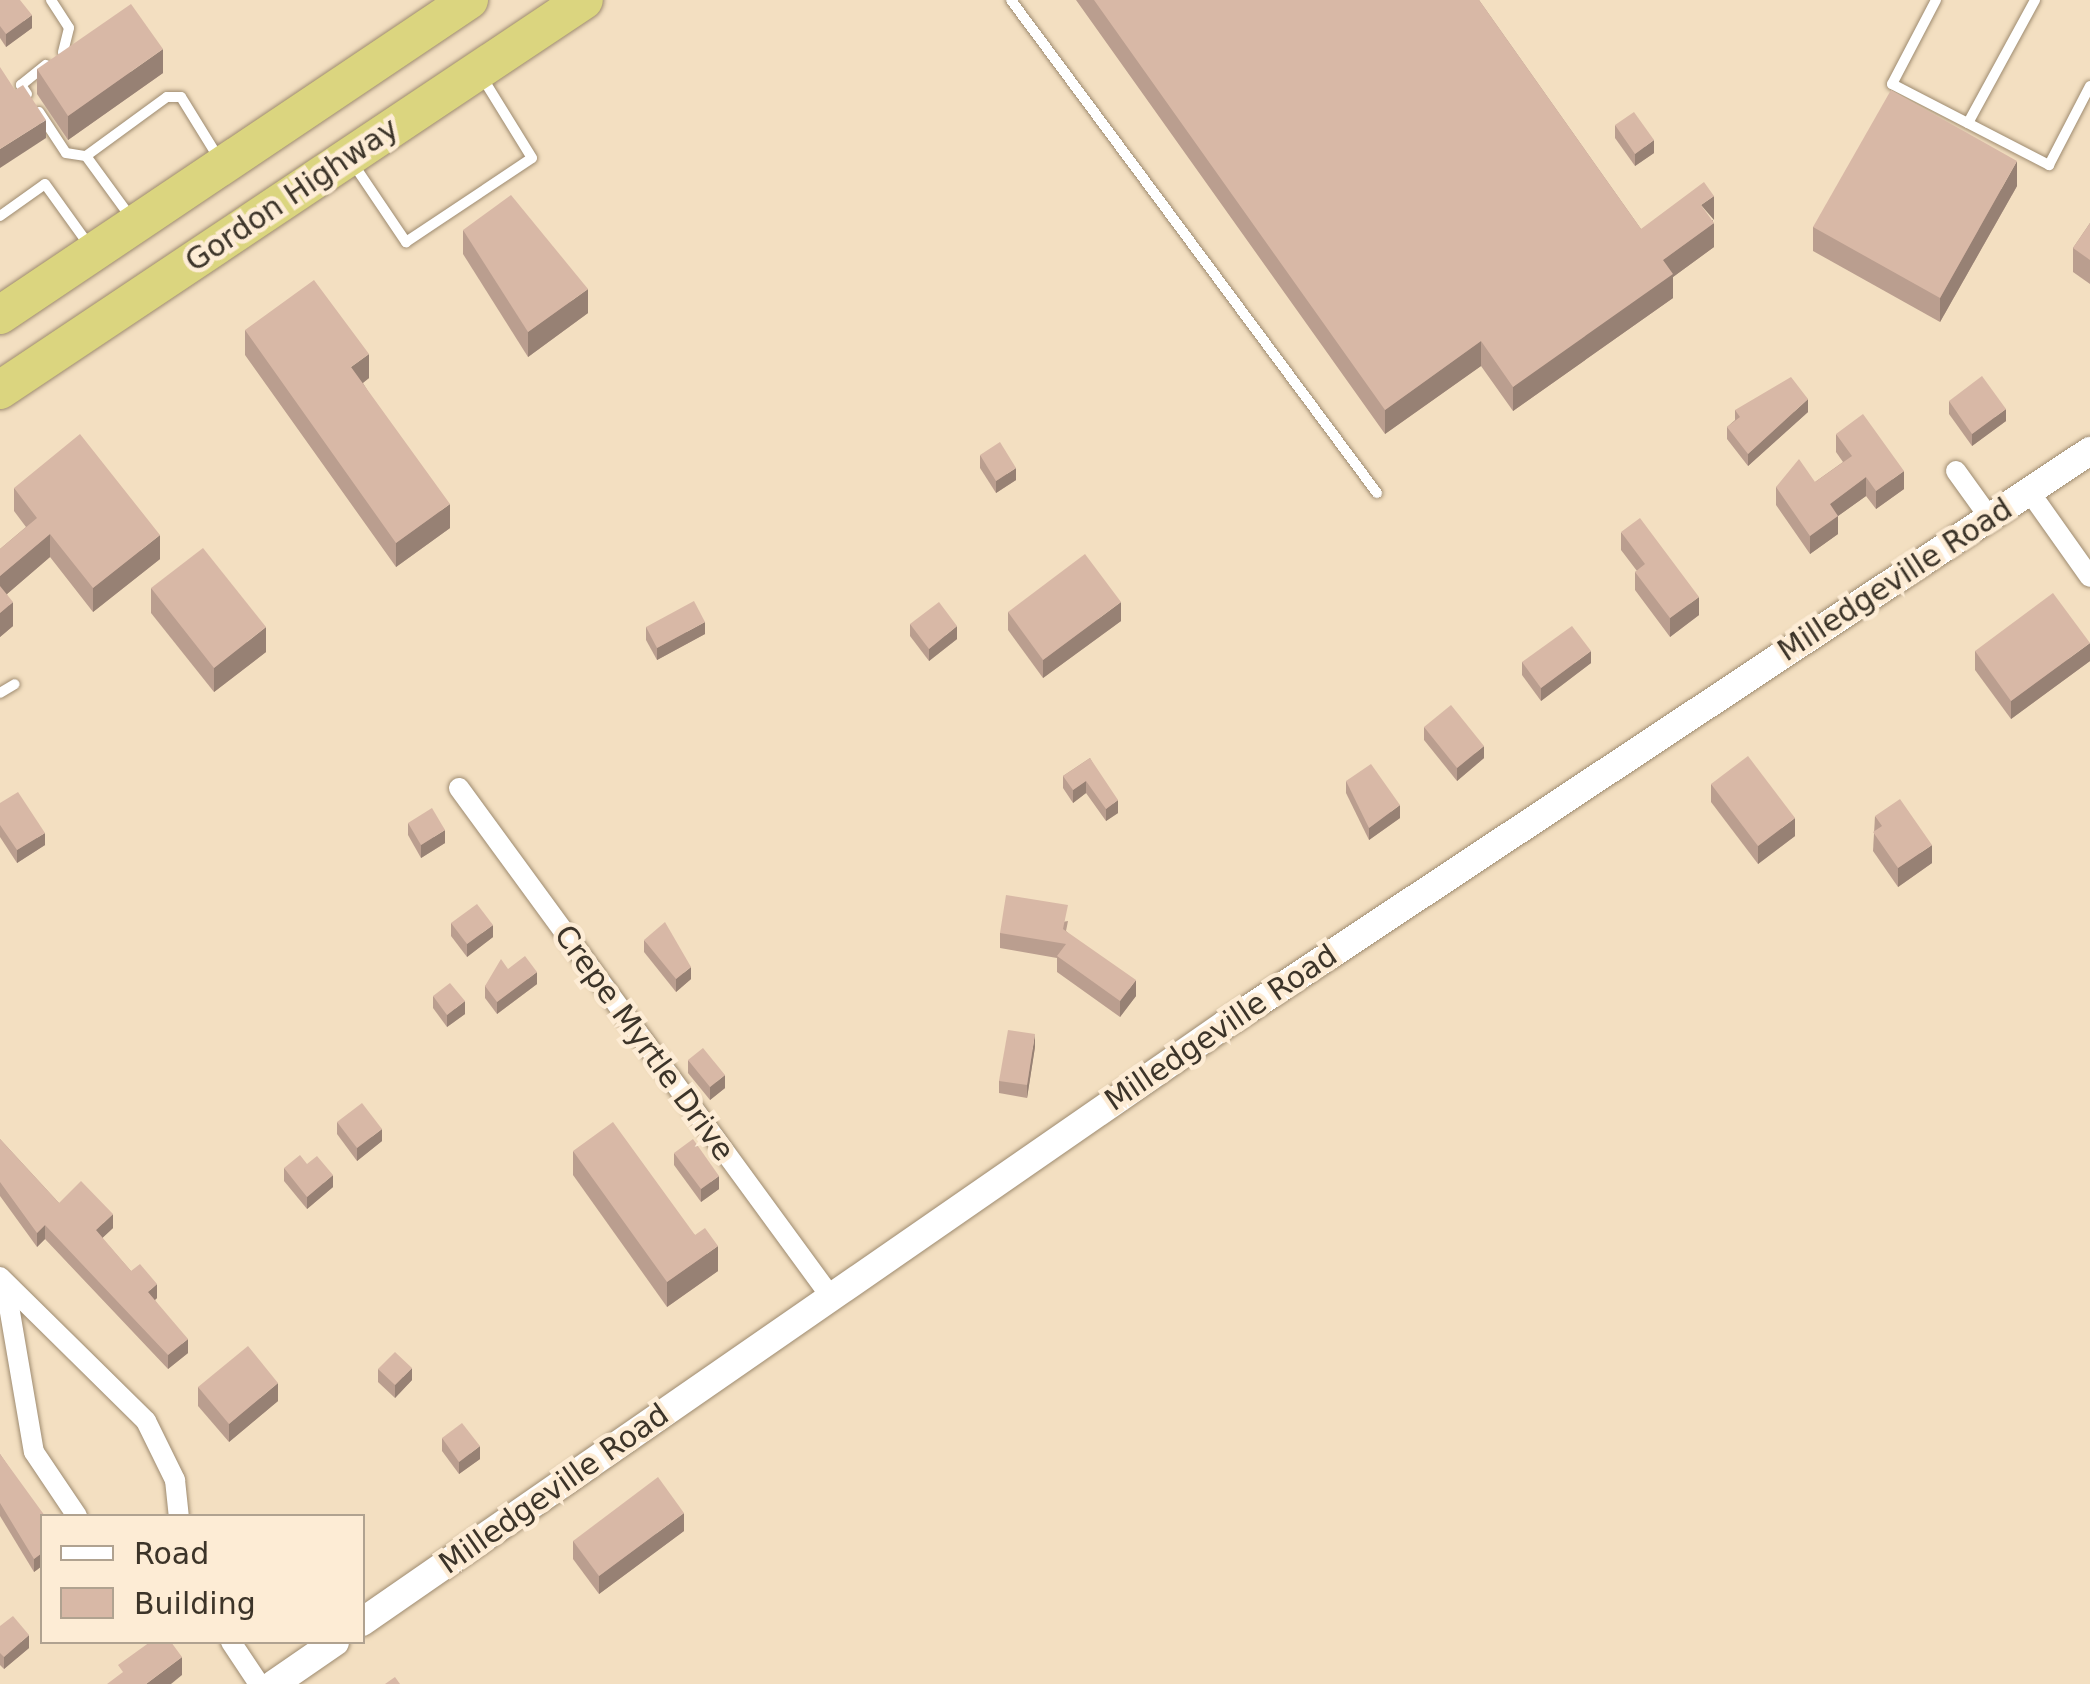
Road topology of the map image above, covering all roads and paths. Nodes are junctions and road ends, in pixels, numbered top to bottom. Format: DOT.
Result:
graph roads {
  1 [pos="51,0"];
  2 [pos="470,0"];
  3 [pos="584,0"];
  4 [pos="1011,0"];
  5 [pos="1936,0"];
  6 [pos="2035,0"];
  7 [pos="478,71"];
  8 [pos="2090,86"];
  9 [pos="1968,123"];
  10 [pos="86,156"];
  11 [pos="348,157"];
  12 [pos="223,165"];
  13 [pos="0,216"];
  14 [pos="135,224"];
  15 [pos="93,252"];
  16 [pos="0,315"];
  17 [pos="0,390"];
  18 [pos="2090,450"];
  19 [pos="1956,472"];
  20 [pos="2029,491"];
  21 [pos="1377,493"];
  22 [pos="1990,517"];
  23 [pos="2090,577"];
  24 [pos="15,684"];
  25 [pos="0,693"];
  26 [pos="460,788"];
  27 [pos="2,1279"];
  28 [pos="831,1297"];
  29 [pos="76,1514"];
  30 [pos="179,1514"];
  31 [pos="365,1620"];
  32 [pos="232,1644"];
  33 [pos="332,1644"];
  34 [pos="259,1684"];
  35 [pos="274,1684"];
  1 -- 10 [label="lane"];
  2 -- 12 [label="highway, Gordon Highway"];
  3 -- 7 [label="highway, Gordon Highway"];
  4 -- 21 [label="lane"];
  5 -- 9 [label="lane"];
  6 -- 9 [label="lane"];
  7 -- 11 [label="highway, Gordon Highway"];
  7 -- 11 [label="lane"];
  8 -- 9 [label="lane"];
  10 -- 12 [label="lane"];
  10 -- 14 [label="lane"];
  11 -- 17 [label="highway, Gordon Highway"];
  12 -- 14 [label="highway, Gordon Highway"];
  13 -- 15 [label="lane"];
  14 -- 15 [label="highway, Gordon Highway"];
  15 -- 16 [label="highway, Gordon Highway"];
  18 -- 20 [label="street, Milledgeville Road"];
  19 -- 22 [label="street"];
  20 -- 22 [label="street, Milledgeville Road"];
  20 -- 23 [label="street"];
  22 -- 28 [label="street, Milledgeville Road"];
  24 -- 25 [label="lane"];
  26 -- 28 [label="street, Crepe Myrtle Drive"];
  27 -- 29 [label="street"];
  27 -- 30 [label="street"];
  28 -- 31 [label="street, Milledgeville Road"];
  32 -- 34 [label="street"];
  33 -- 35 [label="street"];
}
